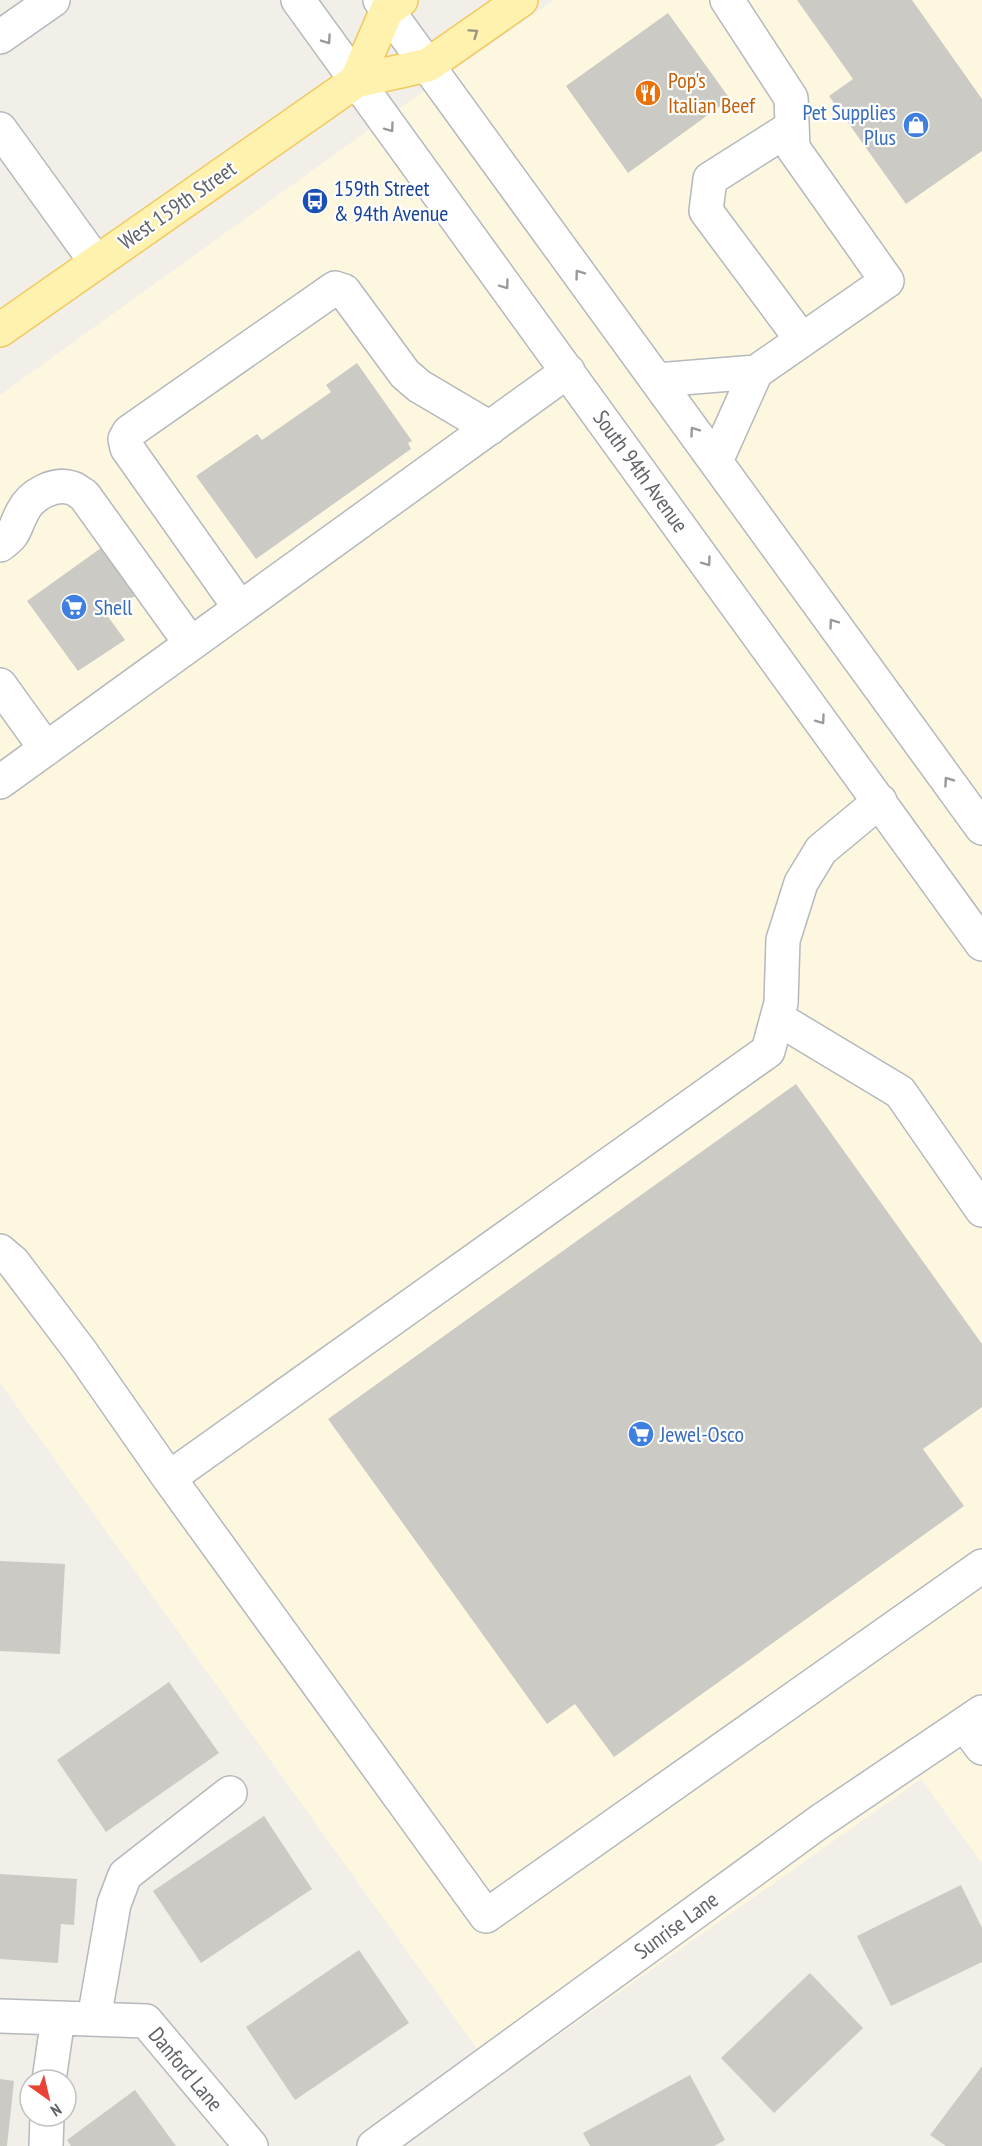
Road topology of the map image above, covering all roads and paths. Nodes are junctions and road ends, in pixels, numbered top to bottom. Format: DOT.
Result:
graph roads {
  1 [pos="53,0"];
  2 [pos="298,0"];
  3 [pos="521,0"];
  4 [pos="727,0"];
  5 [pos="390,3"];
  6 [pos="0,37"];
  7 [pos="428,65"];
  8 [pos="356,81"];
  9 [pos="792,127"];
  10 [pos="0,129"];
  11 [pos="96,262"];
  12 [pos="0,330"];
  13 [pos="802,340"];
  14 [pos="568,371"];
  15 [pos="756,372"];
  16 [pos="657,380"];
  17 [pos="490,428"];
  18 [pos="716,462"];
  19 [pos="0,545"];
  20 [pos="240,608"];
  21 [pos="191,644"];
  22 [pos="0,685"];
  23 [pos="46,749"];
  24 [pos="0,782"];
  25 [pos="880,801"];
  26 [pos="982,828"];
  27 [pos="982,944"];
  28 [pos="777,1018"];
  29 [pos="982,1210"];
  30 [pos="0,1251"];
  31 [pos="169,1478"];
  32 [pos="982,1566"];
  33 [pos="976,1728"];
  34 [pos="230,1793"];
  35 [pos="0,2016"];
  36 [pos="58,2018"];
  37 [pos="94,2019"];
  38 [pos="51,2068"];
  39 [pos="47,2128"];
  40 [pos="46,2146"];
  41 [pos="251,2146"];
  42 [pos="374,2146"];
  1 -- 6 [label="street"];
  2 -- 8 [label="street, South 94th Avenue, one-way"];
  7 -- 3 [label="main road, West 159th Street, one-way"];
  4 -- 9 [label="street"];
  5 -- 7 [label="street"];
  5 -- 8 [label="main road"];
  7 -- 8 [label="main road, West 159th Street"];
  16 -- 7 [label="street, one-way"];
  8 -- 11 [label="main road, West 159th Street"];
  8 -- 14 [label="street, South 94th Avenue, one-way"];
  9 -- 13 [label="street"];
  9 -- 13 [label="street"];
  10 -- 11 [label="street"];
  11 -- 12 [label="main road, West 159th Street"];
  13 -- 15 [label="street"];
  14 -- 17 [label="street"];
  14 -- 25 [label="street, South 94th Avenue, one-way"];
  15 -- 16 [label="street"];
  15 -- 18 [label="street"];
  18 -- 16 [label="street, one-way"];
  17 -- 20 [label="street"];
  17 -- 20 [label="street"];
  26 -- 18 [label="street, one-way"];
  19 -- 21 [label="street"];
  20 -- 21 [label="street"];
  21 -- 23 [label="street"];
  22 -- 23 [label="street"];
  23 -- 24 [label="street"];
  25 -- 27 [label="street, South 94th Avenue"];
  25 -- 28 [label="street"];
  28 -- 29 [label="street"];
  28 -- 31 [label="street"];
  30 -- 31 [label="street"];
  31 -- 32 [label="street"];
  33 -- 42 [label="street, Sunrise Lane"];
  34 -- 37 [label="street"];
  35 -- 36 [label="street, Danford Lane"];
  36 -- 37 [label="street, Danford Lane"];
  36 -- 38 [label="street"];
  37 -- 41 [label="street, Danford Lane"];
  39 -- 40 [label="street"];
}
